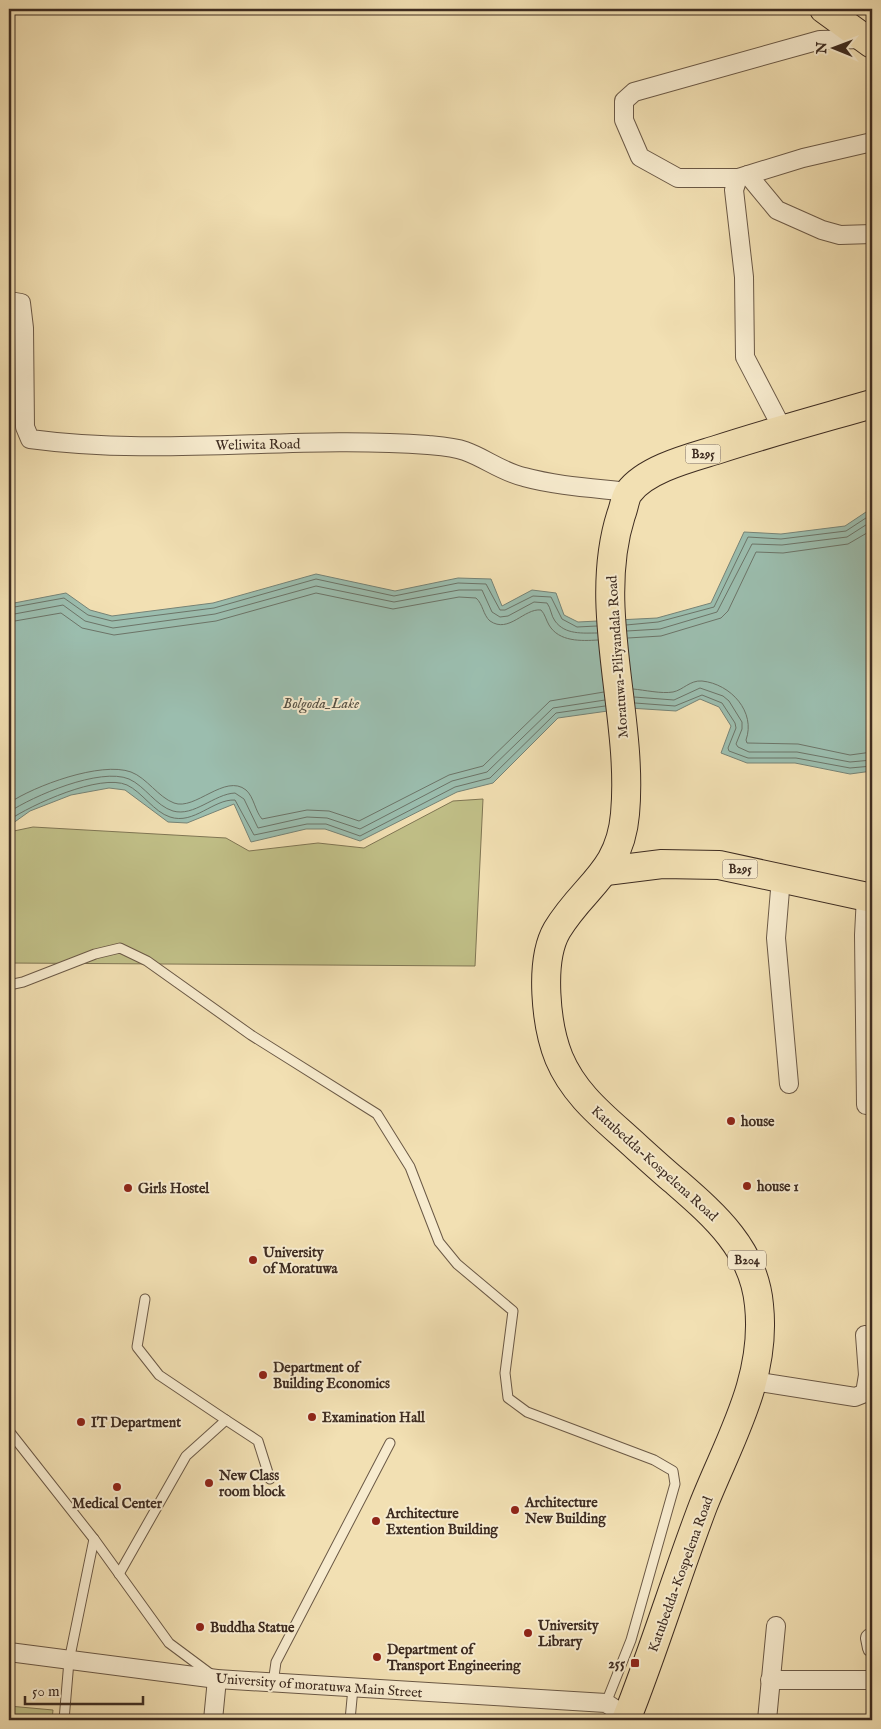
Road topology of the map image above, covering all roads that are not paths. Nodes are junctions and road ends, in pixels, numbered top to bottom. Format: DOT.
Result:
graph roads {
  1 [pos="824,9"];
  2 [pos="869,42"];
  3 [pos="872,142"];
  4 [pos="743,177"];
  5 [pos="872,234"];
  6 [pos="9,301"];
  7 [pos="872,404"];
  8 [pos="782,428"];
  9 [pos="629,492"];
  10 [pos="606,871"];
  11 [pos="781,878"];
  12 [pos="869,897"];
  13 [pos="9,985"];
  14 [pos="789,1084"];
  15 [pos="866,1105"];
  16 [pos="145,1298"];
  17 [pos="865,1335"];
  18 [pos="754,1381"];
  19 [pos="226,1420"];
  20 [pos="9,1431"];
  21 [pos="390,1443"];
  22 [pos="270,1479"];
  23 [pos="94,1538"];
  24 [pos="119,1574"];
  25 [pos="776,1626"];
  26 [pos="9,1652"];
  27 [pos="69,1661"];
  28 [pos="217,1679"];
  29 [pos="770,1680"];
  30 [pos="872,1680"];
  31 [pos="273,1683"];
  32 [pos="353,1688"];
  33 [pos="620,1713"];
  34 [pos="64,1720"];
  35 [pos="212,1720"];
  36 [pos="350,1720"];
  37 [pos="767,1720"];
  1 -- 2 [label="main road"];
  2 -- 4 [label="street"];
  3 -- 4 [label="street"];
  4 -- 5 [label="street"];
  4 -- 8 [label="street"];
  6 -- 9 [label="street, Weliwita Road"];
  7 -- 8 [label="main road, B295"];
  8 -- 9 [label="main road, B295"];
  9 -- 10 [label="main road, Moratuwa-Piliyandala Road"];
  10 -- 11 [label="main road, B295"];
  10 -- 18 [label="main road, Katubedda-Kospelena Road / B204"];
  11 -- 12 [label="main road, B295"];
  11 -- 14 [label="street"];
  12 -- 15 [label="street"];
  13 -- 33 [label="lane"];
  16 -- 19 [label="lane"];
  17 -- 18 [label="street"];
  18 -- 33 [label="main road, Katubedda-Kospelena Road / B204"];
  19 -- 22 [label="lane"];
  19 -- 24 [label="lane"];
  20 -- 23 [label="lane"];
  21 -- 31 [label="lane"];
  23 -- 24 [label="lane"];
  23 -- 27 [label="lane"];
  24 -- 28 [label="lane"];
  25 -- 29 [label="street"];
  26 -- 27 [label="street, University of moratuwa Main Street"];
  27 -- 28 [label="street, University of moratuwa Main Street"];
  27 -- 34 [label="lane"];
  28 -- 31 [label="street, University of moratuwa Main Street"];
  28 -- 35 [label="street"];
  29 -- 30 [label="street"];
  29 -- 37 [label="street"];
  31 -- 32 [label="street, University of moratuwa Main Street"];
  32 -- 33 [label="street, University of moratuwa Main Street"];
  32 -- 36 [label="lane"];
}
